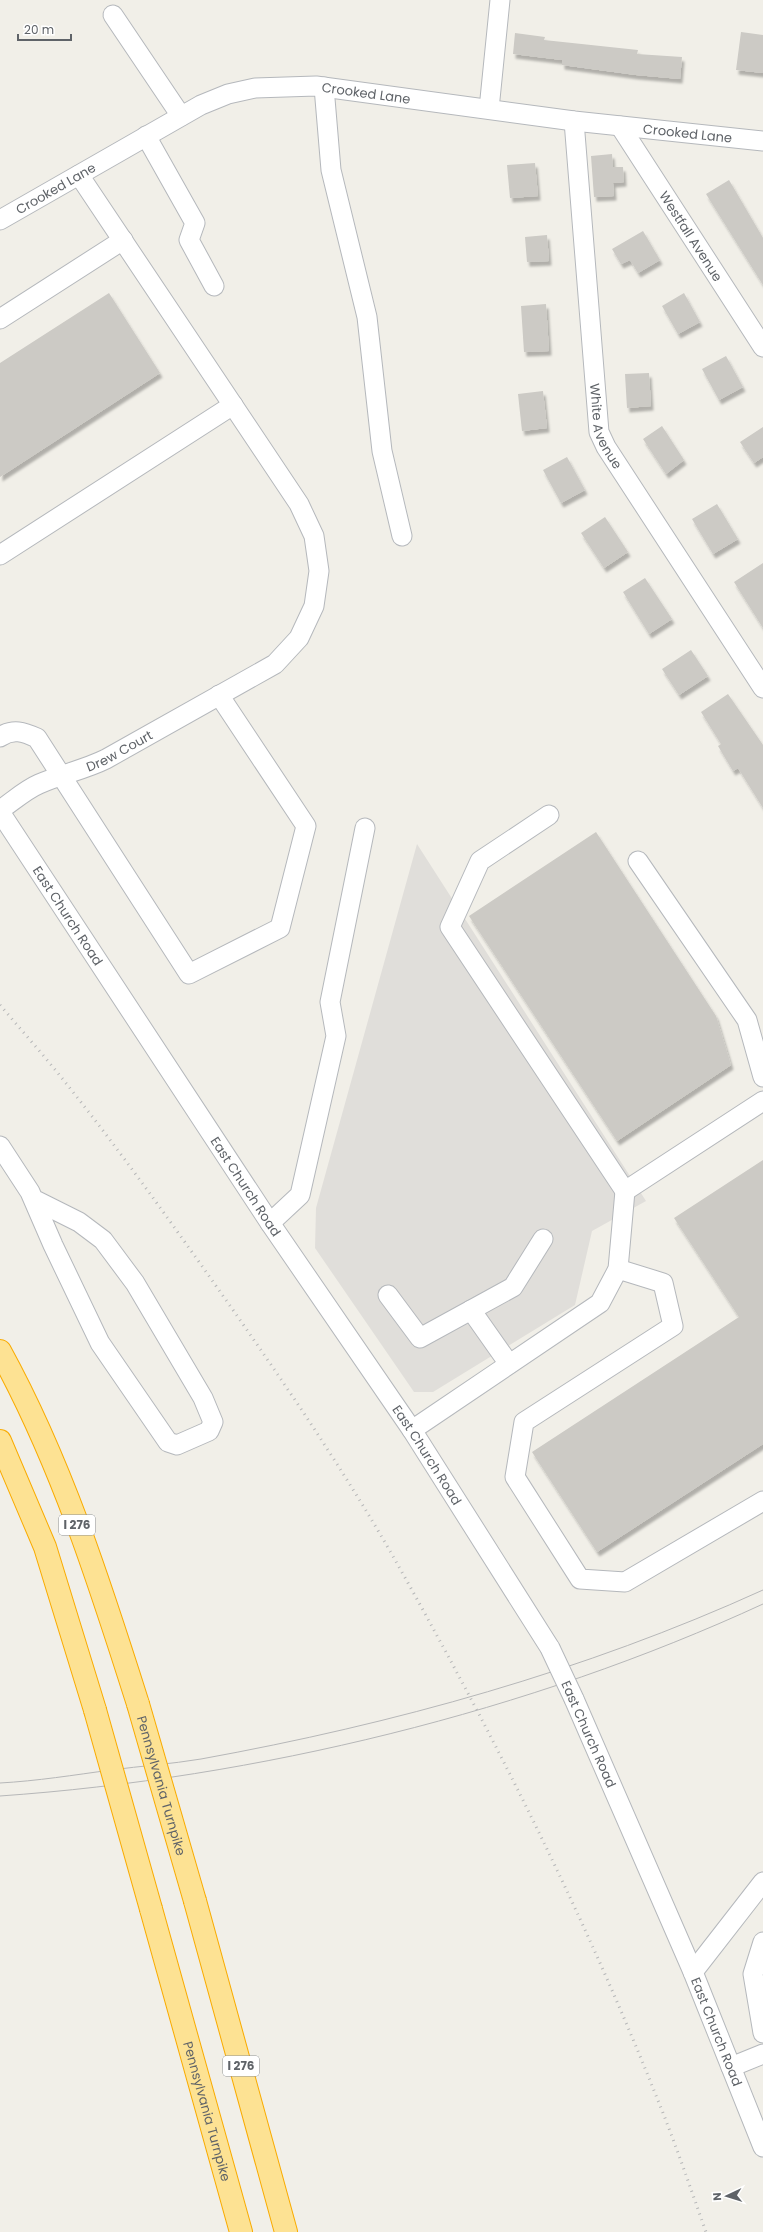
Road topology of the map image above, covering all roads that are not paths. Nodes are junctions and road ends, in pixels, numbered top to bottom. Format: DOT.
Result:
graph roads {
  1 [pos="500,0"];
  2 [pos="113,15"];
  3 [pos="324,88"];
  4 [pos="489,109"];
  5 [pos="181,116"];
  6 [pos="574,121"];
  7 [pos="620,126"];
  8 [pos="146,136"];
  9 [pos="763,141"];
  10 [pos="79,175"];
  11 [pos="0,220"];
  12 [pos="123,240"];
  13 [pos="214,286"];
  14 [pos="0,319"];
  15 [pos="763,347"];
  16 [pos="233,405"];
  17 [pos="402,536"];
  18 [pos="0,555"];
  19 [pos="763,688"];
  20 [pos="219,695"];
  21 [pos="0,737"];
  22 [pos="63,775"];
  23 [pos="0,811"];
  24 [pos="549,815"];
  25 [pos="365,828"];
  26 [pos="638,861"];
  27 [pos="763,1077"];
  28 [pos="763,1101"];
  29 [pos="0,1146"];
  30 [pos="625,1191"];
  31 [pos="33,1199"];
  32 [pos="270,1224"];
  33 [pos="543,1239"];
  34 [pos="618,1269"];
  35 [pos="388,1295"];
  36 [pos="471,1310"];
  37 [pos="0,1351"];
  38 [pos="509,1364"];
  39 [pos="412,1430"];
  40 [pos="0,1441"];
  41 [pos="763,1501"];
  42 [pos="763,1882"];
  43 [pos="757,1898"];
  44 [pos="763,1942"];
  45 [pos="693,1972"];
  46 [pos="763,2034"];
  47 [pos="763,2054"];
  48 [pos="731,2067"];
  49 [pos="763,2147"];
  50 [pos="241,2232"];
  51 [pos="286,2232"];
  1 -- 4 [label="street"];
  2 -- 5 [label="street"];
  3 -- 4 [label="street, Crooked Lane"];
  3 -- 5 [label="street, Crooked Lane"];
  3 -- 17 [label="street"];
  4 -- 6 [label="street, Crooked Lane"];
  5 -- 8 [label="street, Crooked Lane"];
  6 -- 7 [label="street, Crooked Lane"];
  6 -- 19 [label="street, White Avenue"];
  7 -- 9 [label="street, Crooked Lane"];
  7 -- 15 [label="street, Westfall Avenue"];
  8 -- 10 [label="street, Crooked Lane"];
  8 -- 13 [label="street"];
  10 -- 11 [label="street, Crooked Lane"];
  10 -- 12 [label="street, Drew Court"];
  12 -- 14 [label="street"];
  12 -- 16 [label="street, Drew Court"];
  16 -- 18 [label="street"];
  16 -- 20 [label="street, Drew Court"];
  20 -- 22 [label="street, Drew Court"];
  20 -- 22 [label="street"];
  21 -- 22 [label="street"];
  22 -- 23 [label="street, Drew Court"];
  23 -- 32 [label="street, East Church Road"];
  24 -- 30 [label="street"];
  25 -- 32 [label="street"];
  26 -- 27 [label="street"];
  28 -- 30 [label="street"];
  29 -- 31 [label="street"];
  30 -- 34 [label="street"];
  31 -- 31 [label="street"];
  32 -- 39 [label="street, East Church Road"];
  33 -- 36 [label="street"];
  34 -- 38 [label="street"];
  34 -- 41 [label="street"];
  35 -- 36 [label="street"];
  36 -- 38 [label="street"];
  37 -- 51 [label="highway, Pennsylvania Turnpike / I 276, bridge"];
  38 -- 39 [label="street"];
  39 -- 45 [label="street, East Church Road, bridge"];
  40 -- 50 [label="highway, Pennsylvania Turnpike / I 276, bridge"];
  42 -- 43 [label="street"];
  43 -- 45 [label="street"];
  44 -- 46 [label="street"];
  45 -- 48 [label="street, East Church Road"];
  47 -- 48 [label="street"];
  48 -- 49 [label="street, East Church Road"];
}
